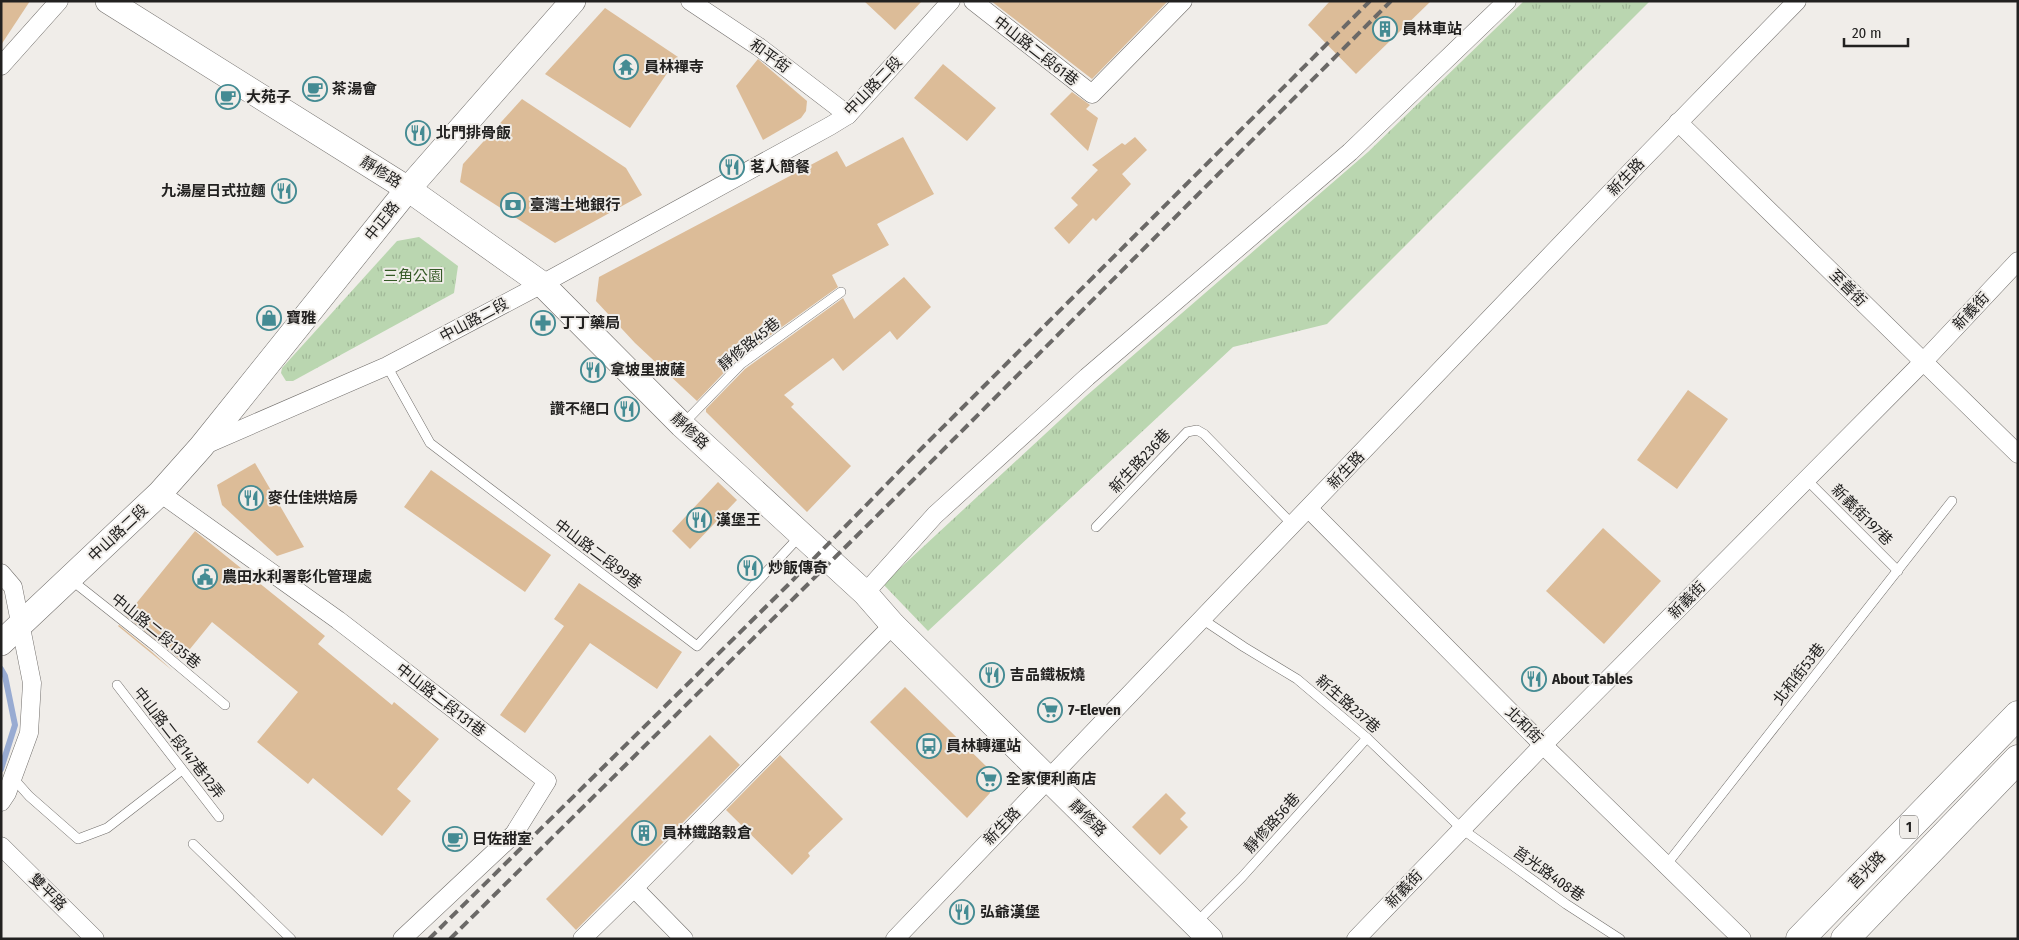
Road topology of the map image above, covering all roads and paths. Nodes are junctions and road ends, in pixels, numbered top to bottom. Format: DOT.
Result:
graph roads {
  1 [pos="59,1"];
  2 [pos="108,1"];
  3 [pos="573,1"];
  4 [pos="690,1"];
  5 [pos="951,1"];
  6 [pos="973,1"];
  7 [pos="1183,1"];
  8 [pos="1507,1"];
  9 [pos="1798,1"];
  10 [pos="1,66"];
  11 [pos="848,115"];
  12 [pos="1678,122"];
  13 [pos="408,189"];
  14 [pos="2018,261"];
  15 [pos="542,284"];
  16 [pos="840,292"];
  17 [pos="1923,362"];
  18 [pos="387,366"];
  19 [pos="682,425"];
  20 [pos="201,447"];
  21 [pos="2018,454"];
  22 [pos="1807,480"];
  23 [pos="160,493"];
  24 [pos="1952,501"];
  25 [pos="1309,509"];
  26 [pos="1292,524"];
  27 [pos="1096,527"];
  28 [pos="802,533"];
  29 [pos="1898,571"];
  30 [pos="1,573"];
  31 [pos="70,579"];
  32 [pos="865,593"];
  33 [pos="1202,618"];
  34 [pos="21,625"];
  35 [pos="893,625"];
  36 [pos="1,643"];
  37 [pos="117,685"];
  38 [pos="225,705"];
  39 [pos="2018,715"];
  40 [pos="1367,738"];
  41 [pos="1543,745"];
  42 [pos="2018,759"];
  43 [pos="182,770"];
  44 [pos="13,778"];
  45 [pos="1048,779"];
  46 [pos="1,802"];
  47 [pos="219,817"];
  48 [pos="1462,829"];
  49 [pos="193,844"];
  50 [pos="1,846"];
  51 [pos="1667,864"];
  52 [pos="634,888"];
  53 [pos="1203,932"];
  54 [pos="95,939"];
  55 [pos="291,939"];
  56 [pos="402,939"];
  57 [pos="582,939"];
  58 [pos="684,939"];
  59 [pos="895,939"];
  60 [pos="1356,939"];
  61 [pos="1620,939"];
  62 [pos="1742,939"];
  63 [pos="1800,939"];
  64 [pos="1845,939"];
  1 -- 10 [label="street"];
  2 -- 13 [label="street, 靜修路"];
  3 -- 13 [label="street, 中正路"];
  4 -- 11 [label="street, 和平街"];
  5 -- 11 [label="street, 中山路二段"];
  6 -- 7 [label="street, 中山路二段61巷"];
  8 -- 32 [label="street"];
  9 -- 12 [label="street, 新生路"];
  11 -- 15 [label="street, 中山路二段"];
  12 -- 17 [label="street, 至善街"];
  12 -- 25 [label="street, 新生路"];
  13 -- 15 [label="street, 靜修路"];
  13 -- 20 [label="street, 中正路"];
  14 -- 17 [label="street, 新義街"];
  15 -- 18 [label="street, 中山路二段"];
  15 -- 19 [label="street, 靜修路"];
  16 -- 19 [label="lane, 靜修路45巷"];
  17 -- 21 [label="street, 至善街"];
  17 -- 22 [label="street, 新義街"];
  18 -- 20 [label="street, 中山路二段"];
  18 -- 28 [label="lane, 中山路二段99巷"];
  19 -- 28 [label="street, 靜修路"];
  20 -- 23 [label="street, 中山路二段"];
  22 -- 29 [label="lane, 新義街197巷"];
  22 -- 41 [label="street, 新義街"];
  23 -- 31 [label="street, 中山路二段"];
  23 -- 56 [label="street, 中山路二段131巷"];
  24 -- 29 [label="lane, 北和街53巷"];
  25 -- 26 [label="street, 新生路"];
  25 -- 41 [label="street, 北和街"];
  26 -- 27 [label="lane, 新生路236巷"];
  26 -- 33 [label="street, 新生路"];
  28 -- 32 [label="street, 靜修路"];
  29 -- 51 [label="lane, 北和街53巷"];
  30 -- 34 [label="street"];
  31 -- 34 [label="street, 中山路二段"];
  31 -- 38 [label="lane, 中山路二段135巷"];
  32 -- 35 [label="street, 靜修路"];
  33 -- 40 [label="lane, 新生路237巷"];
  33 -- 45 [label="street, 新生路"];
  34 -- 36 [label="street, 中山路二段"];
  34 -- 44 [label="street"];
  35 -- 45 [label="street, 靜修路"];
  35 -- 52 [label="street"];
  37 -- 43 [label="lane, 中山路二段147巷12弄"];
  39 -- 63 [label="main road, 莒光路 / 1"];
  40 -- 48 [label="lane, 新生路237巷"];
  40 -- 53 [label="lane, 靜修路56巷"];
  41 -- 48 [label="street, 新義街"];
  41 -- 51 [label="street, 北和街"];
  42 -- 64 [label="main road, 1"];
  43 -- 44 [label="lane"];
  43 -- 47 [label="lane, 中山路二段147巷12弄"];
  44 -- 46 [label="street"];
  45 -- 53 [label="street, 靜修路"];
  45 -- 59 [label="street, 新生路"];
  48 -- 60 [label="street, 新義街"];
  48 -- 61 [label="lane, 莒光路408巷"];
  49 -- 55 [label="lane"];
  50 -- 54 [label="street, 雙平路"];
  51 -- 62 [label="street, 北和街"];
  52 -- 57 [label="street"];
  52 -- 58 [label="street"];
}
